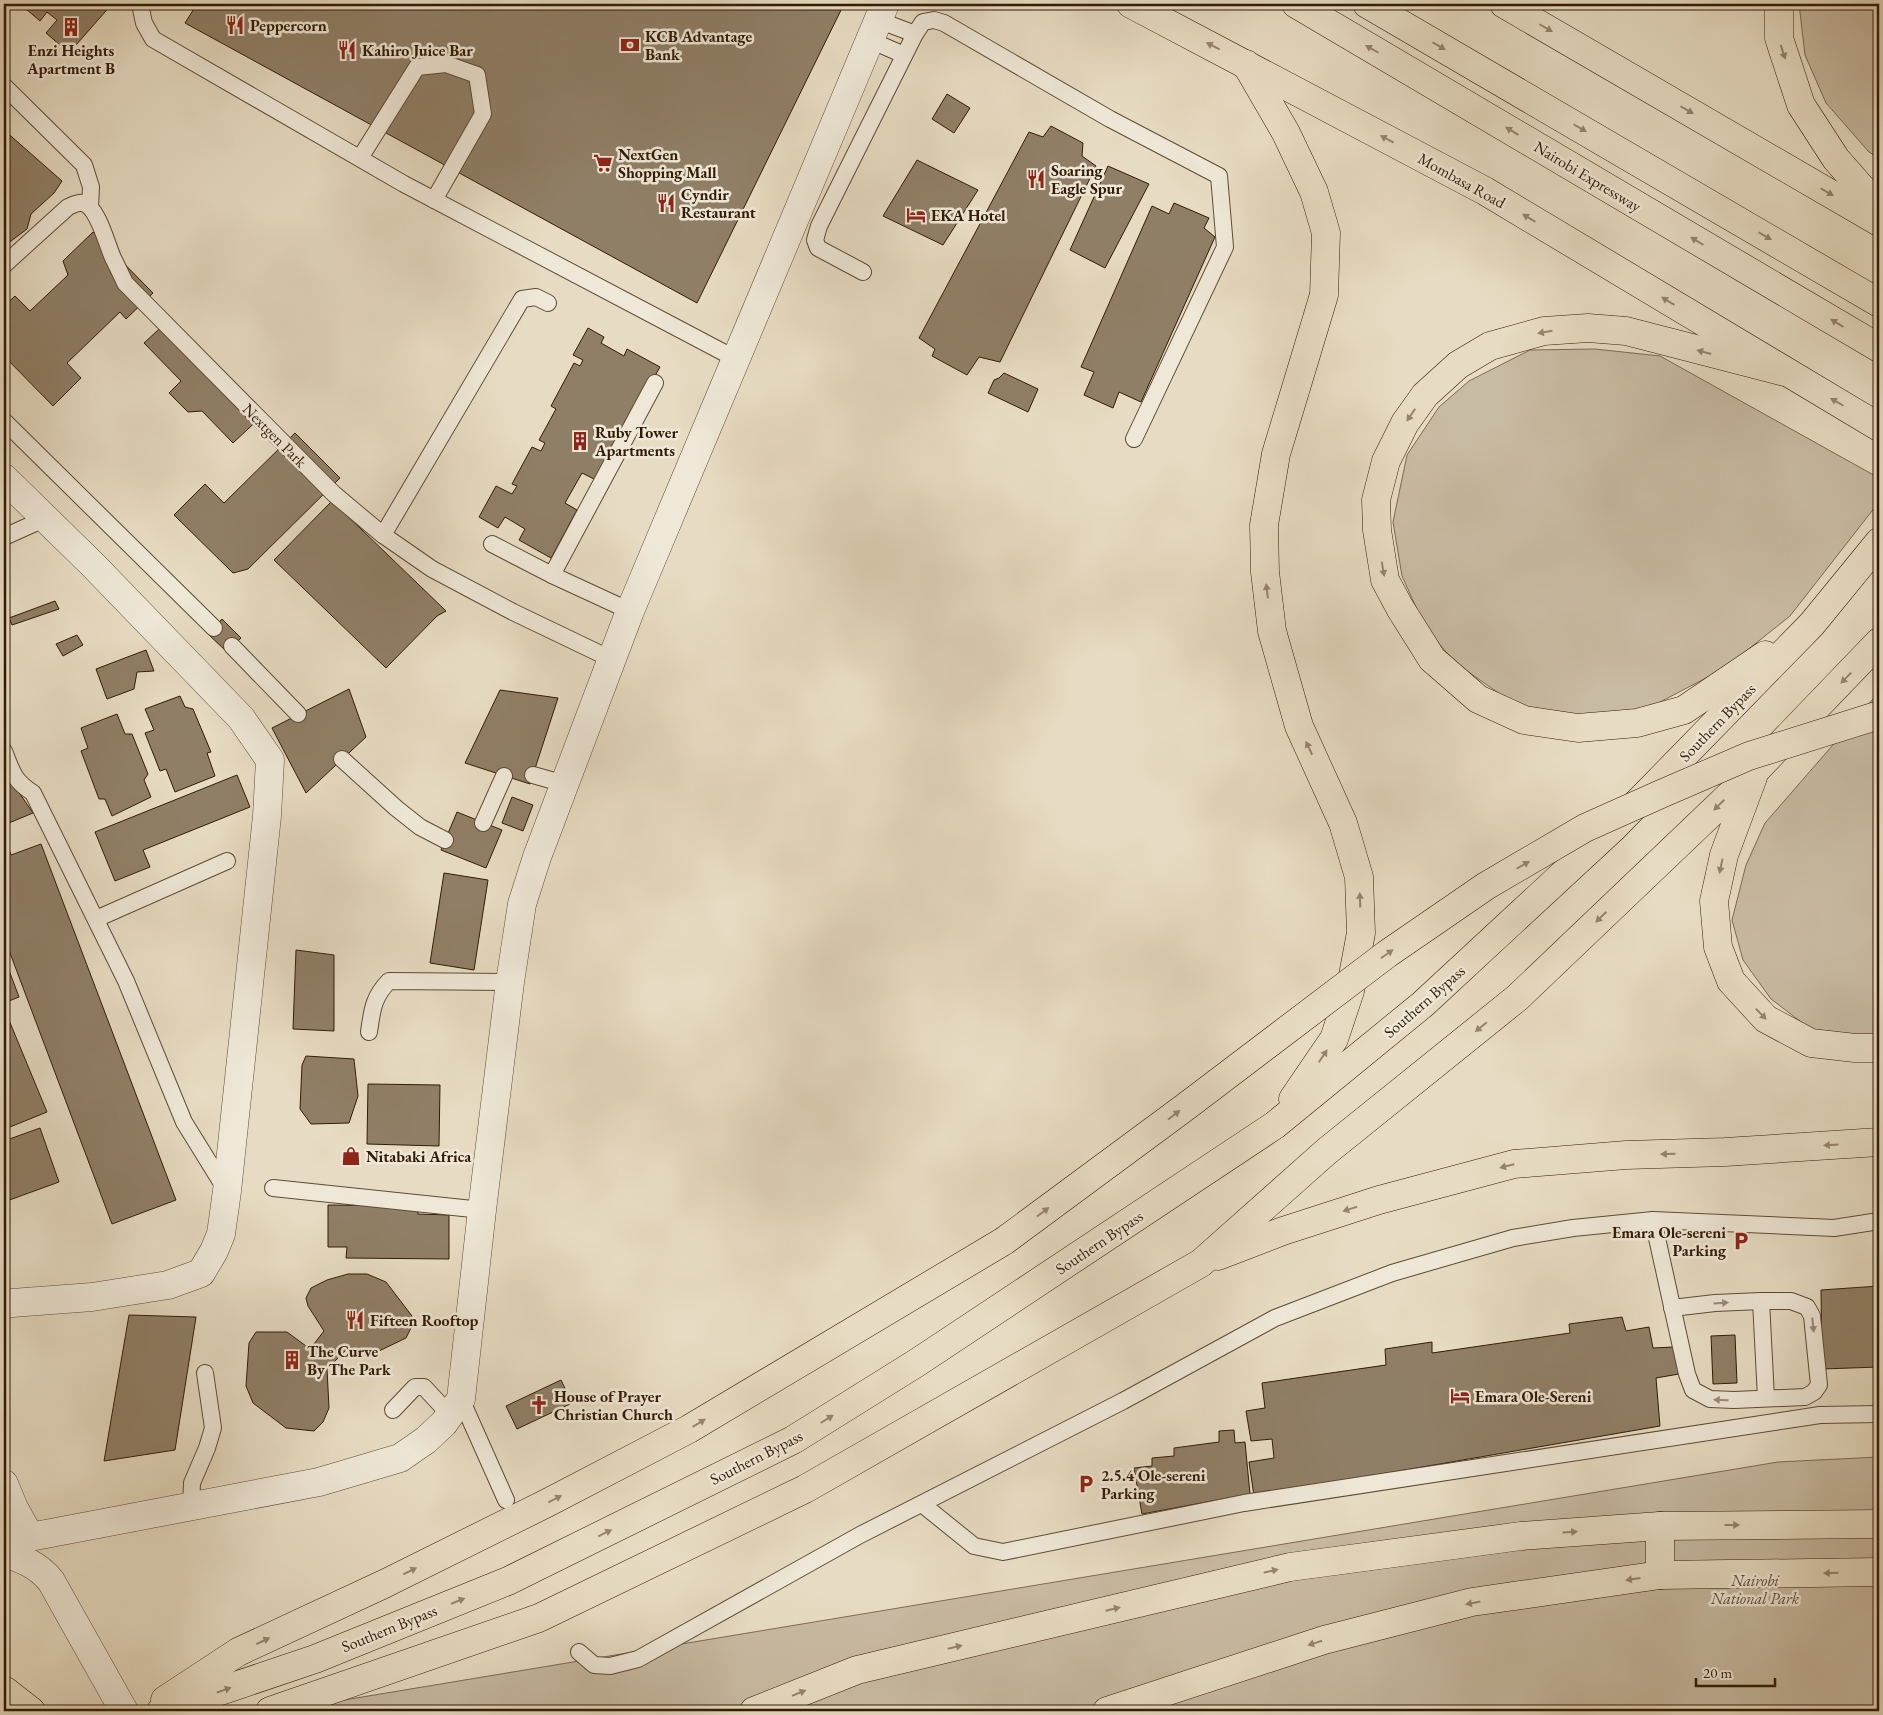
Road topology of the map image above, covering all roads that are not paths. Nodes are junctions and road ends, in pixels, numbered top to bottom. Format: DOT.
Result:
graph roads {
  1 [pos="140,4"];
  2 [pos="1131,4"];
  3 [pos="1296,4"];
  4 [pos="1367,4"];
  5 [pos="1504,4"];
  6 [pos="1779,4"];
  7 [pos="878,21"];
  8 [pos="915,34"];
  9 [pos="904,55"];
  10 [pos="1246,64"];
  11 [pos="4,86"];
  12 [pos="360,158"];
  13 [pos="434,200"];
  14 [pos="90,207"];
  15 [pos="1879,208"];
  16 [pos="1879,222"];
  17 [pos="4,265"];
  18 [pos="863,272"];
  19 [pos="548,303"];
  20 [pos="1879,303"];
  21 [pos="1879,348"];
  22 [pos="736,359"];
  23 [pos="1785,372"];
  24 [pos="655,383"];
  25 [pos="4,421"];
  26 [pos="1879,427"];
  27 [pos="1134,439"];
  28 [pos="4,478"];
  29 [pos="44,518"];
  30 [pos="382,535"];
  31 [pos="4,537"];
  32 [pos="1879,542"];
  33 [pos="492,544"];
  34 [pos="552,575"];
  35 [pos="630,611"];
  36 [pos="1812,624"];
  37 [pos="214,628"];
  38 [pos="1879,642"];
  39 [pos="232,646"];
  40 [pos="611,659"];
  41 [pos="298,714"];
  42 [pos="1879,715"];
  43 [pos="4,750"];
  44 [pos="342,759"];
  45 [pos="1755,771"];
  46 [pos="533,775"];
  47 [pos="504,776"];
  48 [pos="565,784"];
  49 [pos="484,823"];
  50 [pos="445,840"];
  51 [pos="227,861"];
  52 [pos="96,919"];
  53 [pos="510,982"];
  54 [pos="369,1032"];
  55 [pos="1879,1048"];
  56 [pos="1276,1125"];
  57 [pos="1879,1142"];
  58 [pos="273,1188"];
  59 [pos="227,1191"];
  60 [pos="482,1210"];
  61 [pos="1653,1220"];
  62 [pos="1879,1221"];
  63 [pos="1201,1263"];
  64 [pos="1761,1301"];
  65 [pos="4,1305"];
  66 [pos="1672,1308"];
  67 [pos="205,1373"];
  68 [pos="1766,1398"];
  69 [pos="455,1407"];
  70 [pos="393,1410"];
  71 [pos="1879,1414"];
  72 [pos="4,1484"];
  73 [pos="506,1500"];
  74 [pos="922,1504"];
  75 [pos="191,1506"];
  76 [pos="1879,1524"];
  77 [pos="1660,1526"];
  78 [pos="30,1537"];
  79 [pos="4,1540"];
  80 [pos="4,1553"];
  81 [pos="1879,1572"];
  82 [pos="1660,1575"];
  83 [pos="579,1652"];
  84 [pos="4,1690"];
  85 [pos="31,1711"];
  86 [pos="124,1711"];
  87 [pos="147,1711"];
  88 [pos="161,1711"];
  89 [pos="270,1711"];
  90 [pos="754,1711"];
  91 [pos="1107,1711"];
  1 -- 12 [label="lane"];
  10 -- 2 [label="main road, Mombasa Road, one-way"];
  21 -- 3 [label="main road, Nairobi Expressway, one-way"];
  4 -- 20 [label="main road, one-way"];
  5 -- 16 [label="main road, one-way"];
  6 -- 15 [label="main road, one-way"];
  7 -- 8 [label="lane"];
  7 -- 9 [label="lane"];
  7 -- 22 [label="street"];
  8 -- 9 [label="lane"];
  8 -- 27 [label="lane"];
  9 -- 18 [label="lane"];
  23 -- 10 [label="main road, Mombasa Road, one-way"];
  56 -- 10 [label="main road, one-way"];
  11 -- 14 [label="lane"];
  12 -- 13 [label="lane"];
  12 -- 13 [label="lane"];
  13 -- 22 [label="lane"];
  14 -- 17 [label="lane"];
  14 -- 30 [label="lane, Nextgen Park"];
  19 -- 30 [label="lane"];
  22 -- 35 [label="street"];
  26 -- 23 [label="main road, Mombasa Road, one-way"];
  23 -- 36 [label="main road, one-way"];
  24 -- 34 [label="lane"];
  25 -- 37 [label="lane"];
  28 -- 29 [label="street"];
  29 -- 31 [label="lane"];
  29 -- 59 [label="street"];
  30 -- 40 [label="lane, Nextgen Park"];
  32 -- 36 [label="main road, Southern Bypass"];
  33 -- 34 [label="lane"];
  34 -- 35 [label="lane"];
  35 -- 40 [label="street"];
  36 -- 56 [label="main road, Southern Bypass"];
  38 -- 45 [label="main road, one-way"];
  39 -- 41 [label="lane"];
  40 -- 48 [label="street"];
  87 -- 42 [label="main road, one-way, bridge"];
  43 -- 52 [label="lane"];
  44 -- 50 [label="lane"];
  45 -- 55 [label="main road, one-way"];
  45 -- 63 [label="main road, one-way"];
  46 -- 48 [label="lane"];
  47 -- 49 [label="lane"];
  48 -- 53 [label="street"];
  51 -- 52 [label="lane"];
  52 -- 59 [label="lane"];
  53 -- 54 [label="lane"];
  53 -- 60 [label="street"];
  88 -- 56 [label="main road, Southern Bypass, one-way"];
  57 -- 63 [label="main road, one-way"];
  58 -- 60 [label="lane"];
  59 -- 65 [label="street"];
  60 -- 69 [label="street"];
  61 -- 62 [label="lane"];
  61 -- 66 [label="lane"];
  61 -- 74 [label="lane"];
  63 -- 89 [label="main road"];
  66 -- 64 [label="lane, one-way"];
  64 -- 68 [label="lane"];
  64 -- 68 [label="lane, one-way"];
  68 -- 66 [label="lane, one-way"];
  67 -- 75 [label="lane"];
  69 -- 70 [label="lane"];
  69 -- 73 [label="lane"];
  69 -- 75 [label="street"];
  71 -- 74 [label="lane"];
  72 -- 78 [label="street"];
  74 -- 83 [label="lane"];
  75 -- 78 [label="street"];
  77 -- 76 [label="main road, one-way"];
  77 -- 82 [label="main road"];
  90 -- 77 [label="main road, one-way"];
  78 -- 79 [label="street"];
  80 -- 86 [label="street"];
  81 -- 82 [label="main road, one-way"];
  82 -- 91 [label="main road, one-way"];
  84 -- 85 [label="main road"];
}
